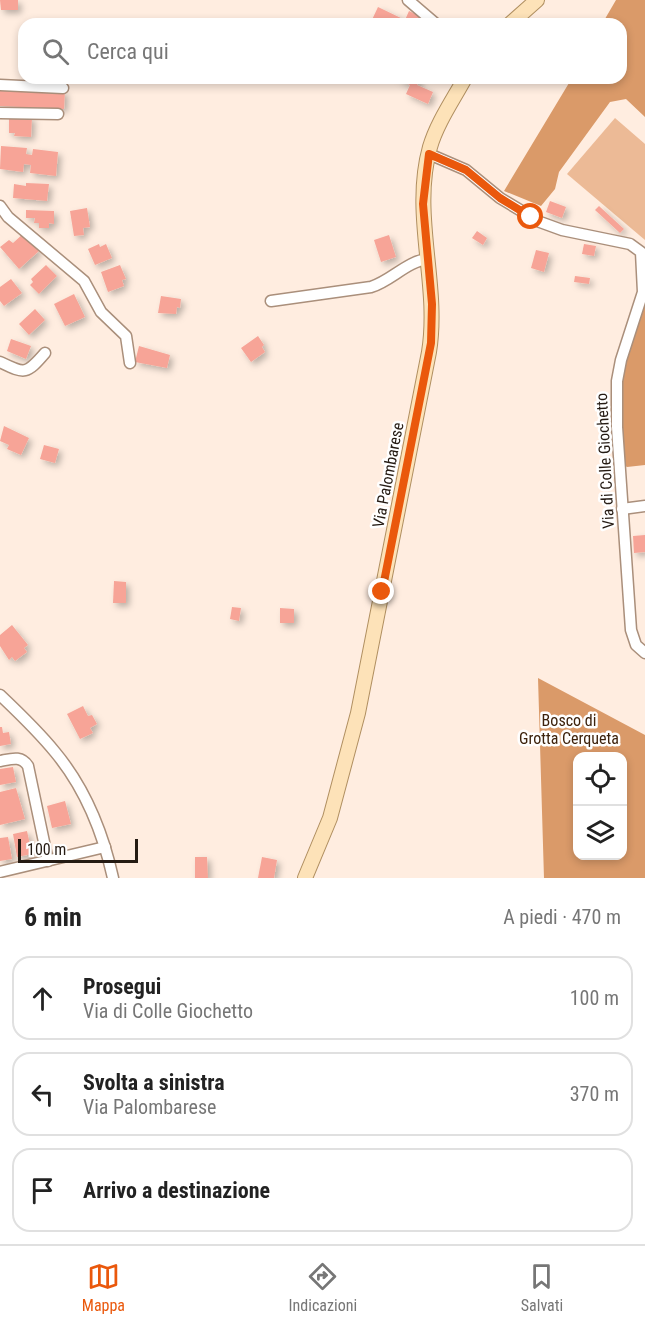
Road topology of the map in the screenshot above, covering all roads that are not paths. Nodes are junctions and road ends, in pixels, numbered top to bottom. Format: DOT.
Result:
graph roads {
  1 [pos="408,0"];
  2 [pos="537,0"];
  3 [pos="429,18"];
  4 [pos="517,18"];
  5 [pos="462,84"];
  6 [pos="0,85"];
  7 [pos="63,88"];
  8 [pos="0,113"];
  9 [pos="58,114"];
  10 [pos="429,154"];
  11 [pos="0,206"];
  12 [pos="428,259"];
  13 [pos="271,301"];
  14 [pos="45,353"];
  15 [pos="0,362"];
  16 [pos="130,363"];
  17 [pos="645,506"];
  18 [pos="622,509"];
  19 [pos="645,653"];
  20 [pos="0,694"];
  21 [pos="0,761"];
  22 [pos="105,847"];
  23 [pos="48,861"];
  24 [pos="0,872"];
  25 [pos="113,878"];
  26 [pos="305,878"];
  1 -- 3 [label="street"];
  2 -- 4 [label="main road"];
  5 -- 10 [label="main road, Via Palombarese"];
  6 -- 7 [label="street"];
  8 -- 9 [label="street"];
  10 -- 12 [label="main road, Via Palombarese"];
  10 -- 18 [label="street, Via di Colle Giochetto"];
  11 -- 16 [label="street"];
  12 -- 13 [label="street"];
  12 -- 26 [label="main road, Via Palombarese"];
  14 -- 15 [label="street"];
  17 -- 18 [label="street"];
  18 -- 19 [label="street, Via di Colle Giochetto"];
  20 -- 22 [label="street"];
  21 -- 23 [label="street"];
  22 -- 23 [label="street"];
  22 -- 25 [label="street"];
  23 -- 24 [label="street"];
}
